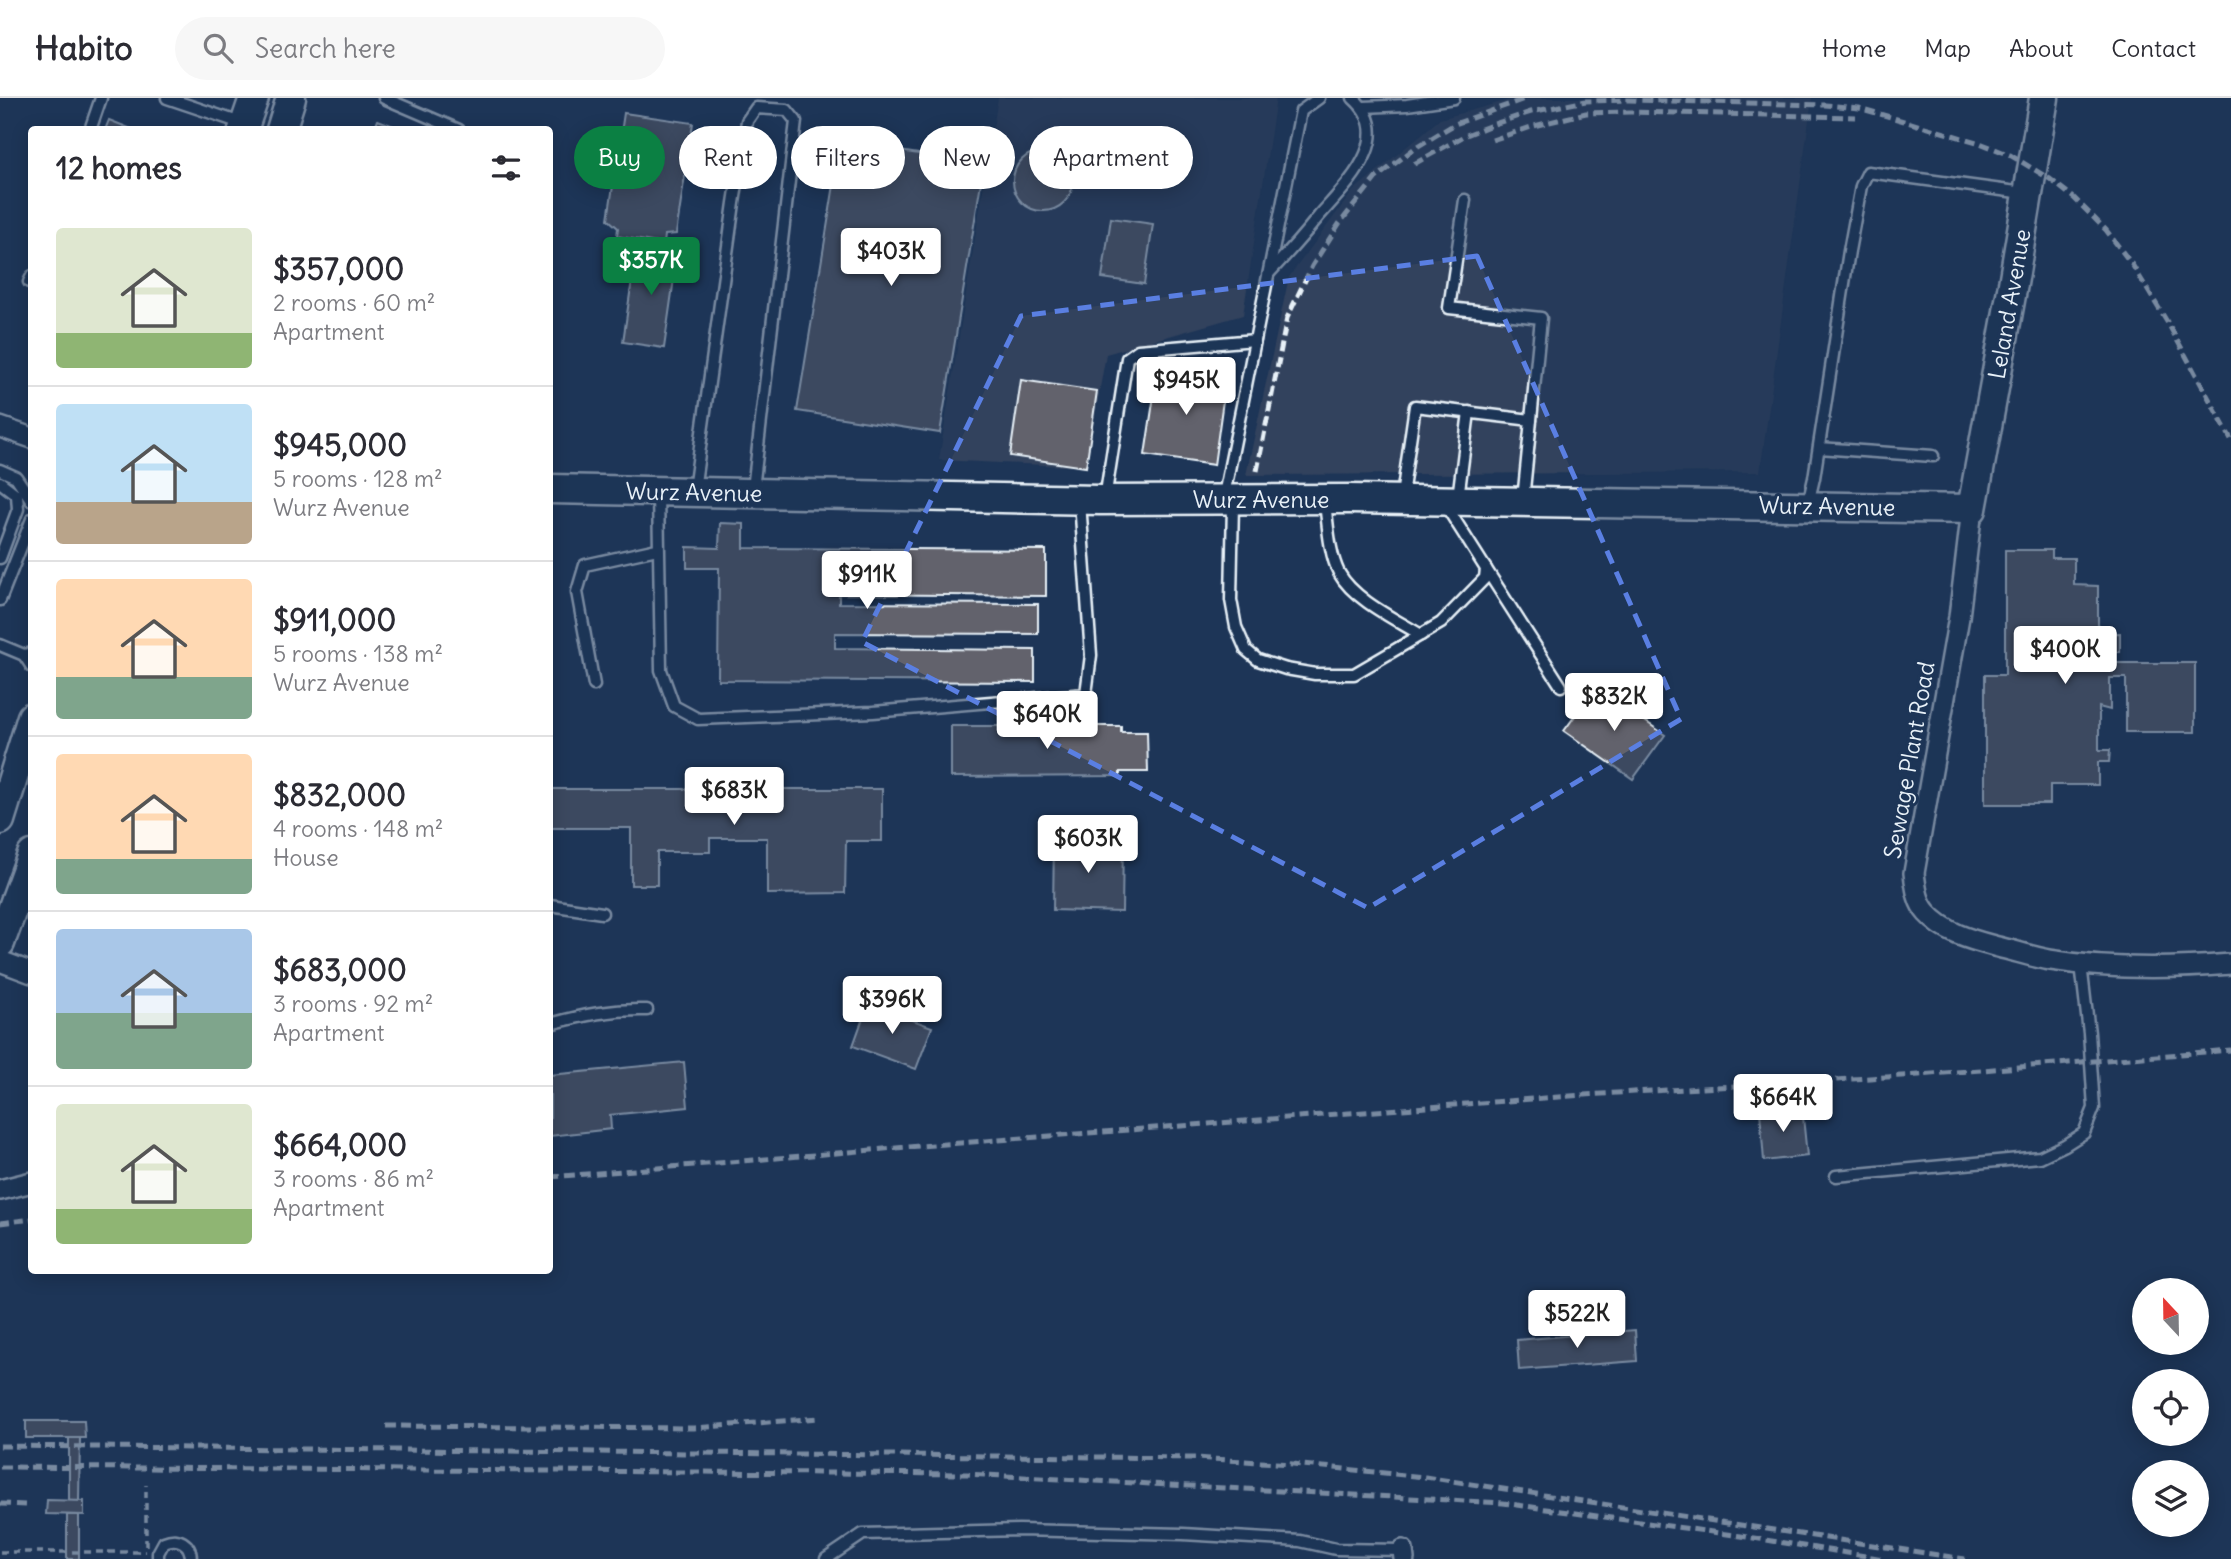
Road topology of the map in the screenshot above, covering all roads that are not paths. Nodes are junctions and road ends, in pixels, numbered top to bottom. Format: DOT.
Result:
graph roads {
  1 [pos="101,98"];
  2 [pos="167,98"];
  3 [pos="254,98"];
  4 [pos="291,98"];
  5 [pos="384,98"];
  6 [pos="1319,98"];
  7 [pos="1353,98"];
  8 [pos="1454,98"];
  9 [pos="2044,98"];
  10 [pos="1364,107"];
  11 [pos="91,126"];
  12 [pos="241,126"];
  13 [pos="244,126"];
  14 [pos="282,126"];
  15 [pos="450,126"];
  16 [pos="2028,194"];
  17 [pos="1465,200"];
  18 [pos="1268,273"];
  19 [pos="1255,340"];
  20 [pos="1469,412"];
  21 [pos="1531,420"];
  22 [pos="0,427"];
  23 [pos="28,438"];
  24 [pos="1819,448"];
  25 [pos="1933,456"];
  26 [pos="0,470"];
  27 [pos="0,482"];
  28 [pos="553,489"];
  29 [pos="658,491"];
  30 [pos="694,492"];
  31 [pos="752,493"];
  32 [pos="28,495"];
  33 [pos="1092,499"];
  34 [pos="1228,499"];
  35 [pos="1324,499"];
  36 [pos="1402,500"];
  37 [pos="1450,501"];
  38 [pos="1522,502"];
  39 [pos="1808,506"];
  40 [pos="1972,509"];
  41 [pos="28,527"];
  42 [pos="657,549"];
  43 [pos="0,558"];
  44 [pos="1486,569"];
  45 [pos="4,576"];
  46 [pos="0,600"];
  47 [pos="1421,635"];
  48 [pos="0,645"];
  49 [pos="28,654"];
  50 [pos="594,685"];
  51 [pos="1561,685"];
  52 [pos="28,730"];
  53 [pos="0,820"];
  54 [pos="28,866"];
  55 [pos="553,905"];
  56 [pos="602,913"];
  57 [pos="0,943"];
  58 [pos="0,961"];
  59 [pos="2081,964"];
  60 [pos="2231,964"];
  61 [pos="28,972"];
  62 [pos="647,1010"];
  63 [pos="553,1023"];
  64 [pos="1836,1176"];
  65 [pos="28,1183"];
  66 [pos="0,1190"];
  67 [pos="1404,1555"];
  68 [pos="158,1559"];
  69 [pos="191,1559"];
  70 [pos="826,1559"];
  1 -- 11 [label="lane"];
  2 -- 12 [label="lane"];
  3 -- 13 [label="street"];
  4 -- 14 [label="street"];
  5 -- 15 [label="lane"];
  6 -- 18 [label="lane"];
  7 -- 10 [label="lane"];
  8 -- 10 [label="lane"];
  9 -- 16 [label="street, Leland Avenue"];
  10 -- 18 [label="lane"];
  16 -- 24 [label="lane"];
  16 -- 40 [label="street, Leland Avenue"];
  17 -- 21 [label="lane"];
  18 -- 19 [label="lane"];
  19 -- 33 [label="lane"];
  19 -- 34 [label="lane"];
  20 -- 21 [label="lane"];
  20 -- 36 [label="lane"];
  20 -- 37 [label="lane"];
  21 -- 38 [label="lane"];
  22 -- 23 [label="street"];
  24 -- 25 [label="lane"];
  24 -- 39 [label="lane"];
  26 -- 32 [label="lane"];
  27 -- 43 [label="lane"];
  28 -- 29 [label="street, Wurz Avenue"];
  29 -- 30 [label="street, Wurz Avenue"];
  29 -- 42 [label="lane"];
  30 -- 31 [label="street, Wurz Avenue"];
  30 -- 31 [label="lane"];
  31 -- 33 [label="street, Wurz Avenue"];
  33 -- 34 [label="street, Wurz Avenue"];
  33 -- 42 [label="lane"];
  34 -- 35 [label="street, Wurz Avenue"];
  34 -- 47 [label="lane"];
  35 -- 36 [label="street, Wurz Avenue"];
  35 -- 47 [label="lane"];
  36 -- 37 [label="street, Wurz Avenue"];
  37 -- 38 [label="street, Wurz Avenue"];
  37 -- 44 [label="lane"];
  38 -- 39 [label="street, Wurz Avenue"];
  39 -- 40 [label="street, Wurz Avenue"];
  40 -- 59 [label="street, Sewage Plant Road"];
  41 -- 45 [label="lane"];
  42 -- 50 [label="lane"];
  44 -- 47 [label="lane"];
  44 -- 51 [label="lane"];
  45 -- 46 [label="lane"];
  48 -- 49 [label="lane"];
  52 -- 53 [label="street"];
  54 -- 57 [label="street"];
  55 -- 56 [label="lane"];
  58 -- 61 [label="street"];
  59 -- 60 [label="street, Sewage Plant Road"];
  59 -- 64 [label="lane"];
  62 -- 63 [label="lane"];
  65 -- 66 [label="street"];
  67 -- 70 [label="lane"];
  68 -- 69 [label="lane"];
}
